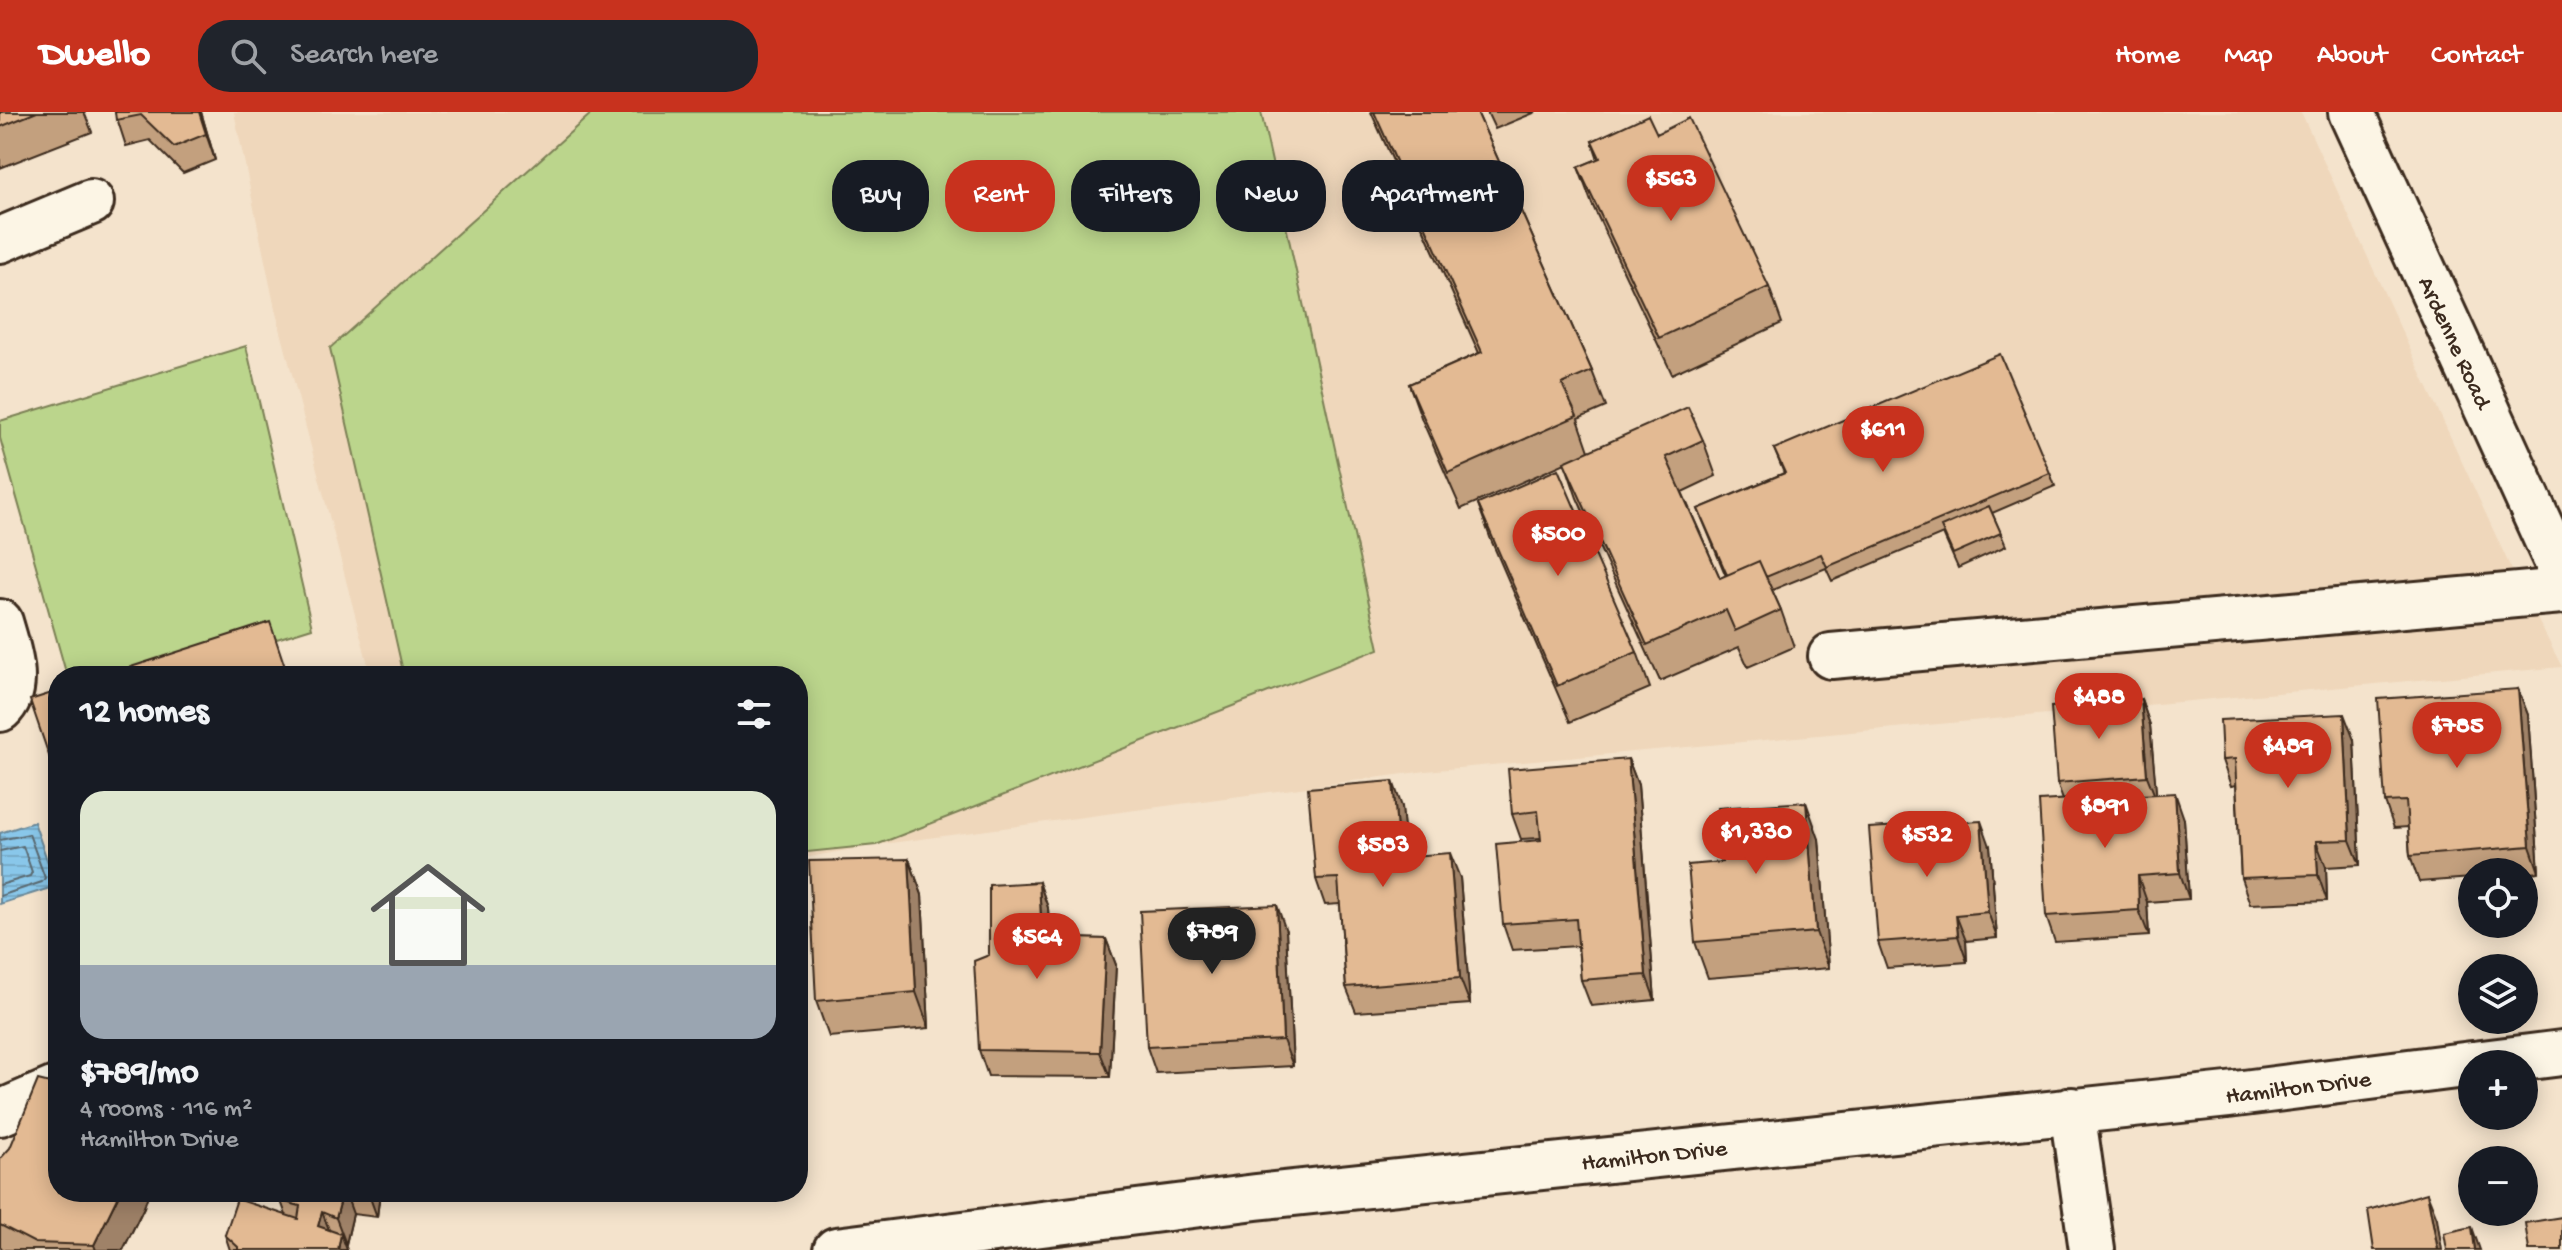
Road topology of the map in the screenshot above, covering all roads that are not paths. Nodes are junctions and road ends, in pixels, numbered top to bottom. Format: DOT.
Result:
graph roads {
  1 [pos="2351,112"];
  2 [pos="91,202"];
  3 [pos="0,240"];
  4 [pos="2562,573"];
  5 [pos="2562,591"];
  6 [pos="0,622"];
  7 [pos="1831,656"];
  8 [pos="0,709"];
  9 [pos="2562,1053"];
  10 [pos="2538,1056"];
  11 [pos="2458,1066"];
  12 [pos="48,1092"];
  13 [pos="2072,1110"];
  14 [pos="0,1113"];
  15 [pos="836,1250"];
  16 [pos="2092,1250"];
  1 -- 4 [label="street, Ardenne Road"];
  2 -- 3 [label="street"];
  5 -- 7 [label="street"];
  6 -- 8 [label="street"];
  9 -- 10 [label="street, Hamilton Drive"];
  11 -- 13 [label="street, Hamilton Drive"];
  12 -- 14 [label="street"];
  13 -- 15 [label="street, Hamilton Drive"];
  13 -- 16 [label="street"];
}
